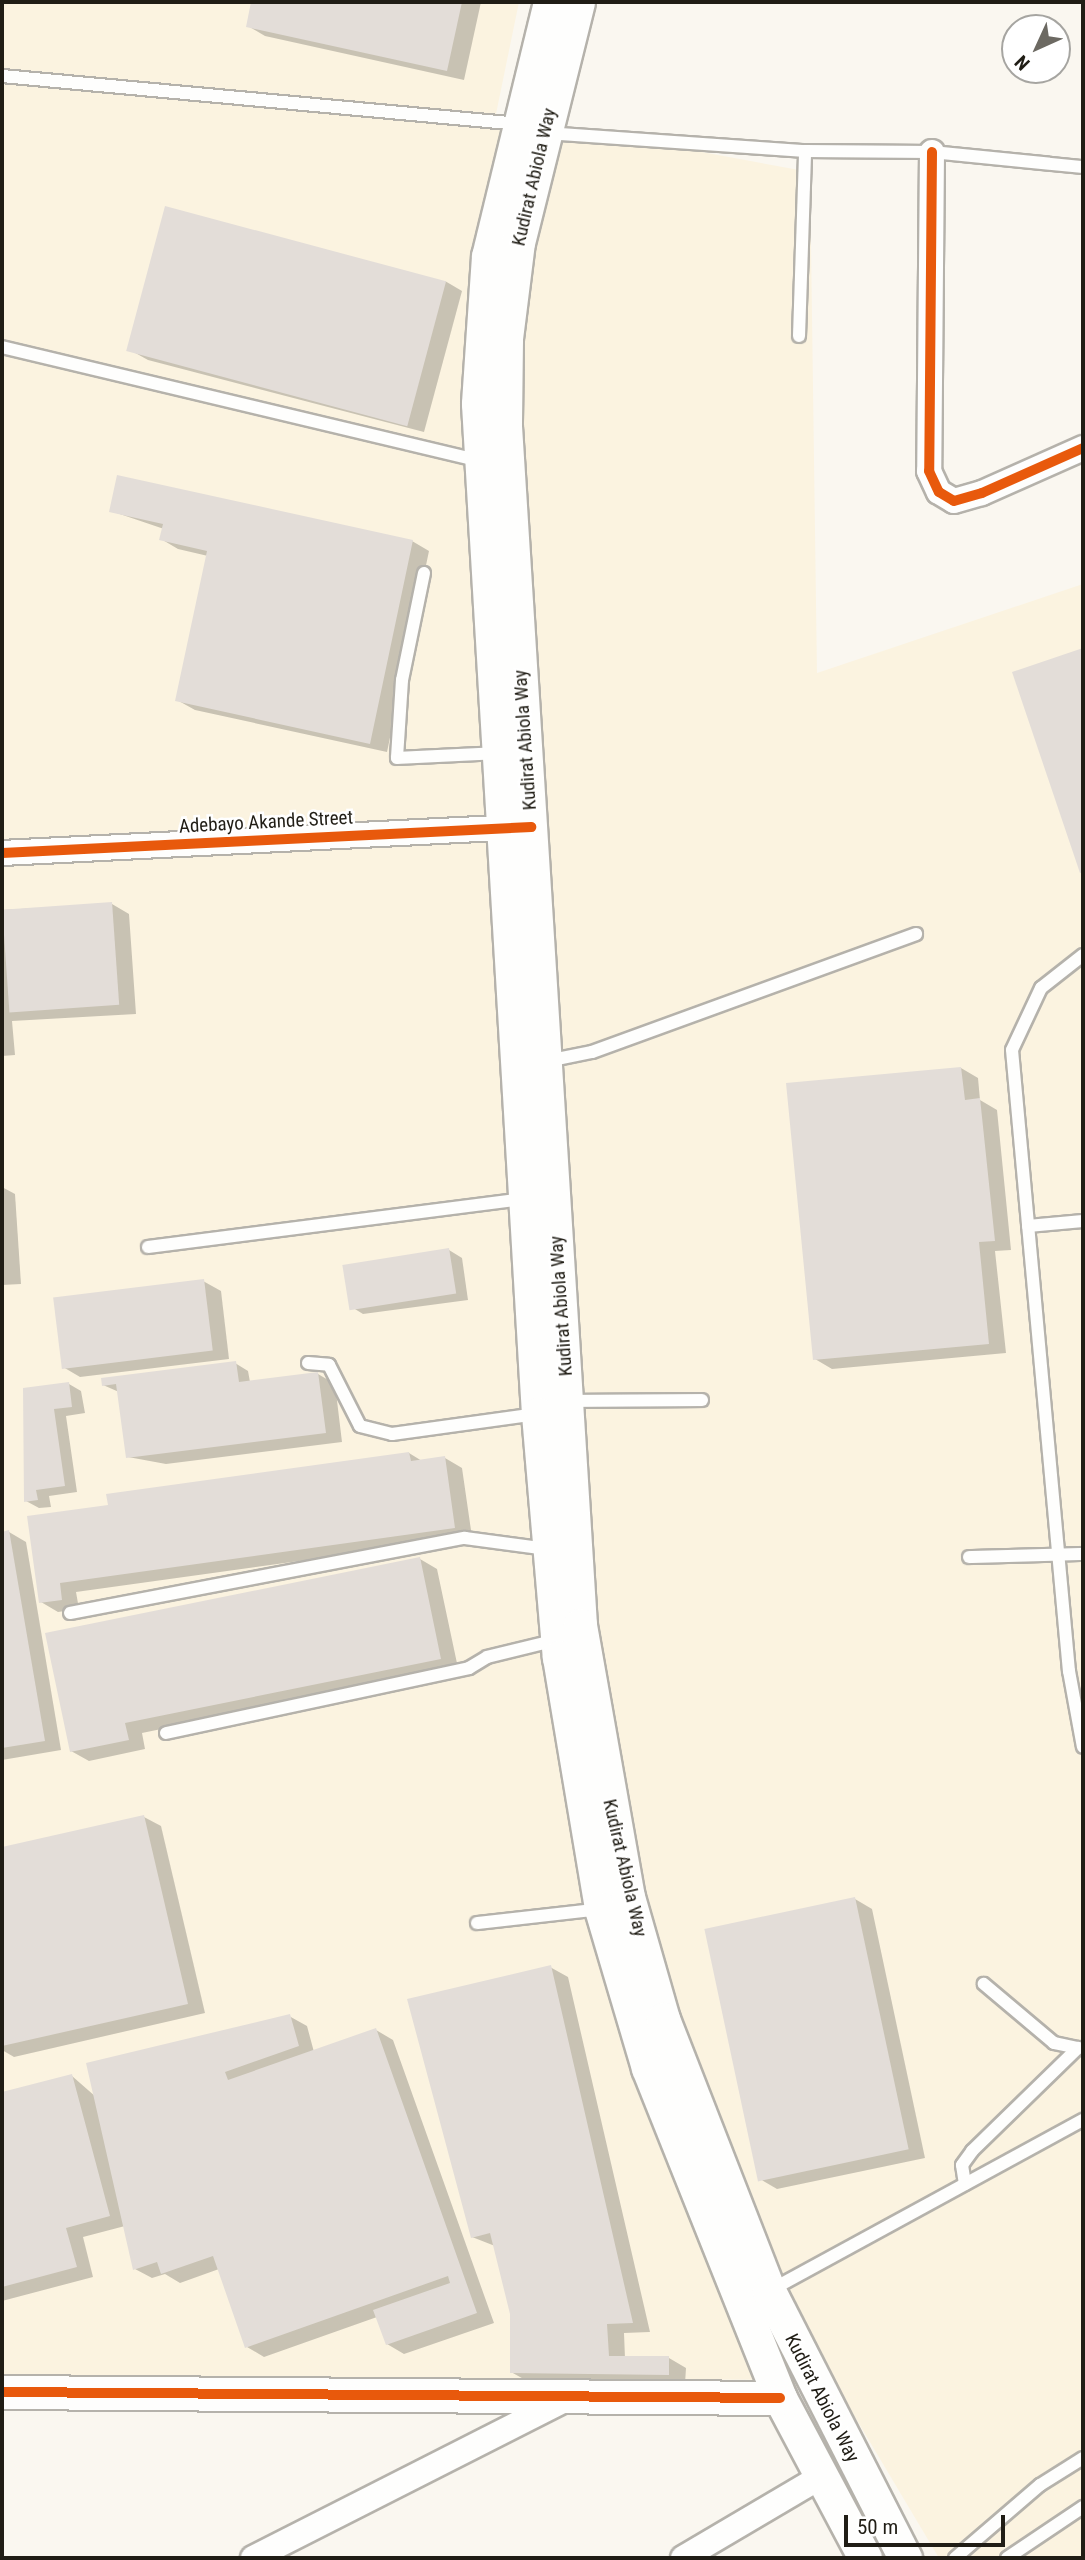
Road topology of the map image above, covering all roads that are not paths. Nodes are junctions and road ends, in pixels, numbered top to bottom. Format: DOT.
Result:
graph roads {
  1 [pos="550,2"];
  2 [pos="579,2"];
  3 [pos="2,76"];
  4 [pos="530,128"];
  5 [pos="805,151"];
  6 [pos="932,152"];
  7 [pos="1083,167"];
  8 [pos="799,336"];
  9 [pos="2,347"];
  10 [pos="1083,448"];
  11 [pos="482,462"];
  12 [pos="424,573"];
  13 [pos="499,753"];
  14 [pos="516,827"];
  15 [pos="2,853"];
  16 [pos="916,933"];
  17 [pos="1083,955"];
  18 [pos="547,1061"];
  19 [pos="528,1199"];
  20 [pos="1083,1218"];
  21 [pos="1028,1226"];
  22 [pos="148,1247"];
  23 [pos="308,1363"];
  24 [pos="702,1400"];
  25 [pos="552,1407"];
  26 [pos="548,1549"];
  27 [pos="1083,1554"];
  28 [pos="969,1557"];
  29 [pos="1059,1558"];
  30 [pos="70,1613"];
  31 [pos="558,1640"];
  32 [pos="166,1733"];
  33 [pos="1083,1747"];
  34 [pos="601,1909"];
  35 [pos="477,1923"];
  36 [pos="984,1984"];
  37 [pos="1083,2120"];
  38 [pos="965,2184"];
  39 [pos="769,2291"];
  40 [pos="2,2392"];
  41 [pos="578,2393"];
  42 [pos="780,2398"];
  43 [pos="1083,2458"];
  44 [pos="822,2476"];
  45 [pos="1083,2507"];
  46 [pos="253,2558"];
  47 [pos="683,2558"];
  48 [pos="865,2558"];
  49 [pos="905,2558"];
  50 [pos="954,2558"];
  51 [pos="1007,2558"];
  1 -- 4 [label="main road, Kudirat Abiola Way"];
  2 -- 4 [label="main road, Kudirat Abiola Way"];
  3 -- 4 [label="lane"];
  4 -- 5 [label="lane"];
  4 -- 11 [label="main road, Kudirat Abiola Way"];
  4 -- 14 [label="main road, Kudirat Abiola Way"];
  5 -- 6 [label="lane"];
  5 -- 8 [label="lane"];
  6 -- 7 [label="lane"];
  6 -- 10 [label="street"];
  9 -- 11 [label="lane"];
  11 -- 13 [label="main road, Kudirat Abiola Way"];
  12 -- 13 [label="lane"];
  13 -- 14 [label="main road, Kudirat Abiola Way"];
  14 -- 15 [label="street, Adebayo Akande Street"];
  14 -- 18 [label="main road, Kudirat Abiola Way"];
  14 -- 19 [label="main road, Kudirat Abiola Way"];
  16 -- 18 [label="lane"];
  17 -- 21 [label="lane"];
  18 -- 25 [label="main road, Kudirat Abiola Way"];
  19 -- 22 [label="lane"];
  19 -- 25 [label="main road, Kudirat Abiola Way"];
  20 -- 21 [label="lane"];
  21 -- 29 [label="lane"];
  23 -- 25 [label="lane"];
  24 -- 25 [label="lane"];
  25 -- 26 [label="main road, Kudirat Abiola Way"];
  25 -- 39 [label="main road, Kudirat Abiola Way"];
  26 -- 30 [label="lane"];
  26 -- 31 [label="main road, Kudirat Abiola Way"];
  27 -- 29 [label="lane"];
  28 -- 29 [label="lane"];
  29 -- 33 [label="lane"];
  31 -- 32 [label="lane"];
  31 -- 34 [label="main road, Kudirat Abiola Way"];
  34 -- 35 [label="lane"];
  34 -- 42 [label="main road, Kudirat Abiola Way"];
  36 -- 38 [label="lane"];
  37 -- 38 [label="lane"];
  38 -- 39 [label="lane"];
  39 -- 49 [label="main road, Kudirat Abiola Way"];
  40 -- 41 [label="main road"];
  41 -- 42 [label="main road"];
  41 -- 46 [label="street"];
  42 -- 44 [label="main road, Kudirat Abiola Way"];
  43 -- 50 [label="lane"];
  44 -- 47 [label="street"];
  44 -- 48 [label="main road, Kudirat Abiola Way"];
  45 -- 51 [label="lane"];
}
